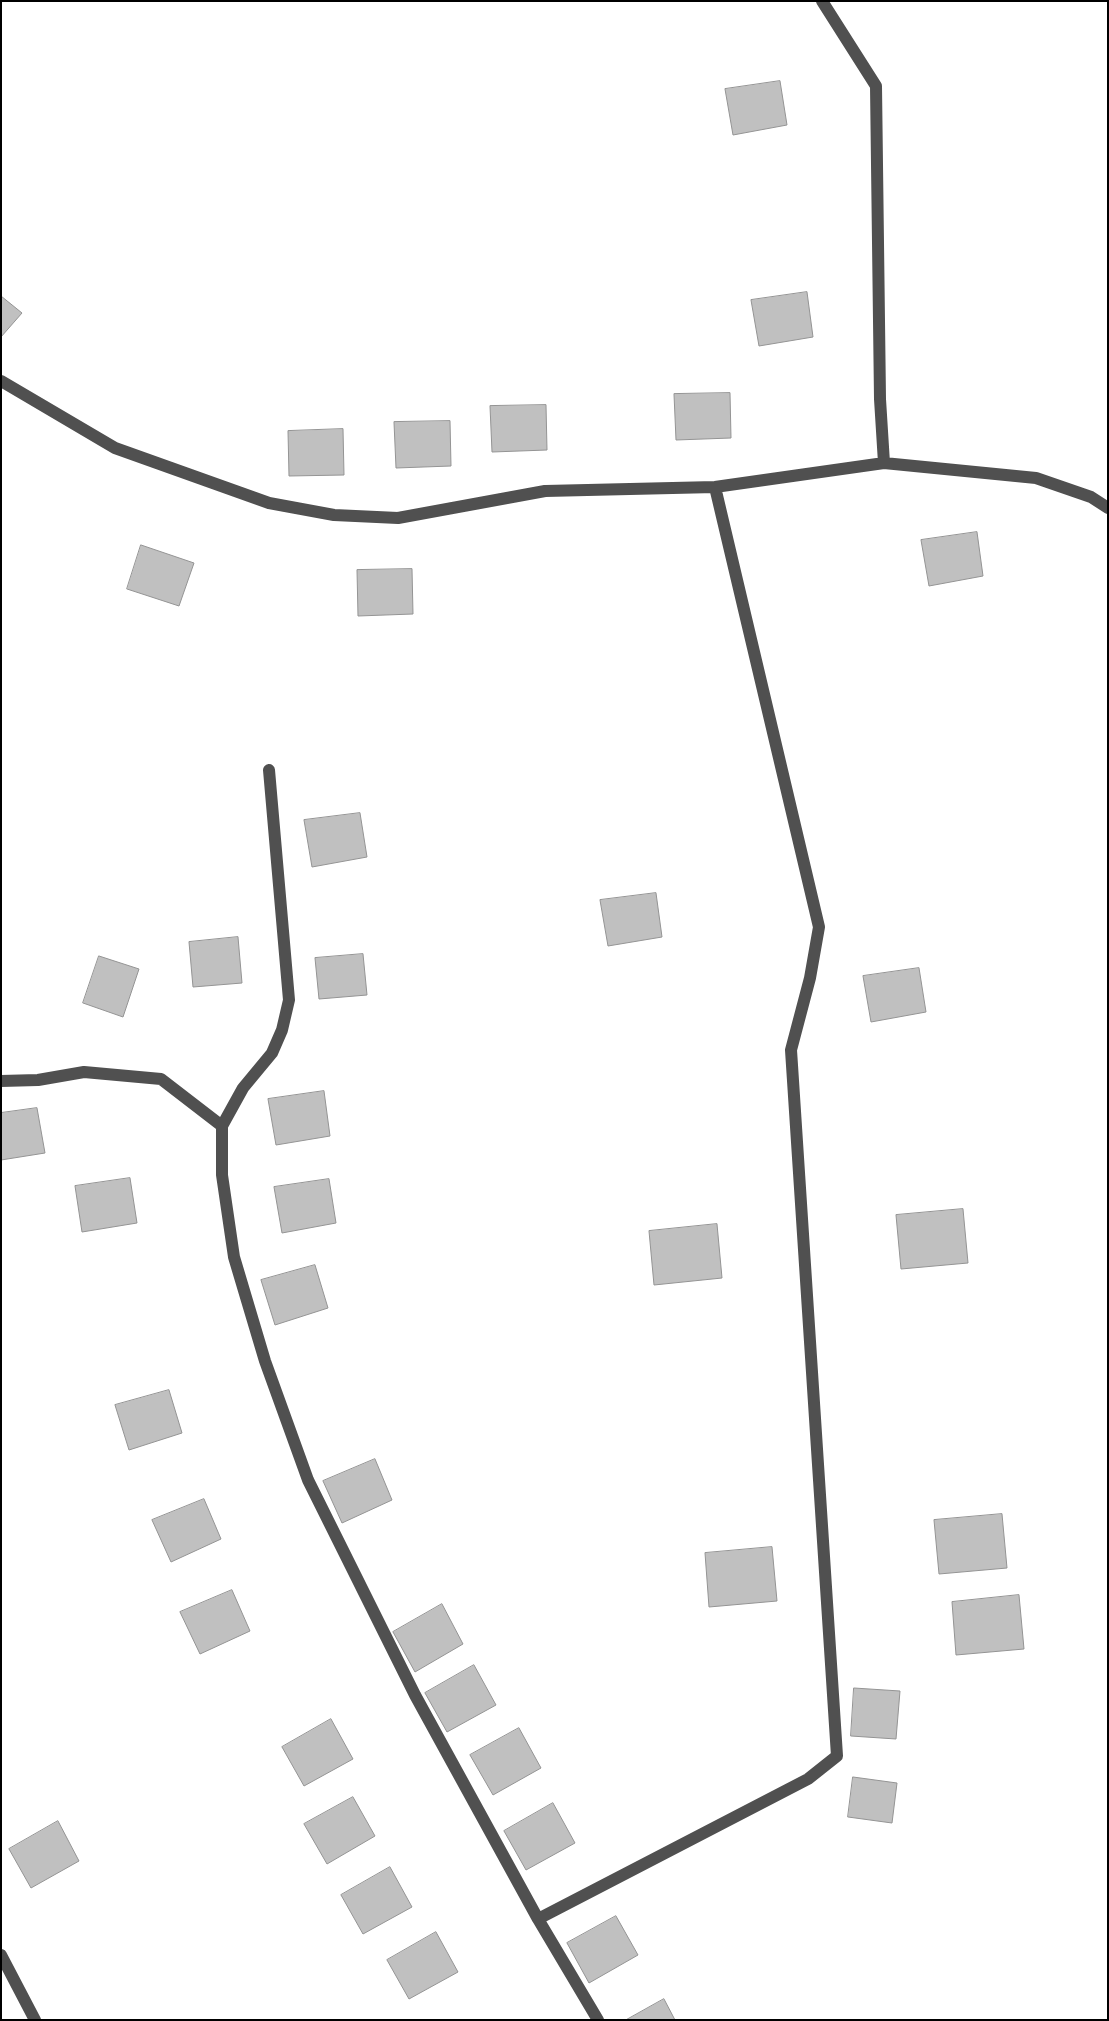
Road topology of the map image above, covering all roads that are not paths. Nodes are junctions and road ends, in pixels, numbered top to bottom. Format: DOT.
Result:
graph roads {
  1 [pos="822,1"];
  2 [pos="1,381"];
  3 [pos="884,462"];
  4 [pos="715,487"];
  5 [pos="1108,508"];
  6 [pos="269,770"];
  7 [pos="1,1081"];
  8 [pos="222,1126"];
  9 [pos="538,1919"];
  10 [pos="1,1955"];
  11 [pos="35,2020"];
  12 [pos="598,2020"];
  1 -- 3 [label="street"];
  2 -- 4 [label="street"];
  3 -- 4 [label="street"];
  3 -- 5 [label="street"];
  4 -- 9 [label="street"];
  6 -- 8 [label="street"];
  7 -- 8 [label="street"];
  8 -- 9 [label="street"];
  9 -- 12 [label="street"];
  10 -- 11 [label="street"];
}
